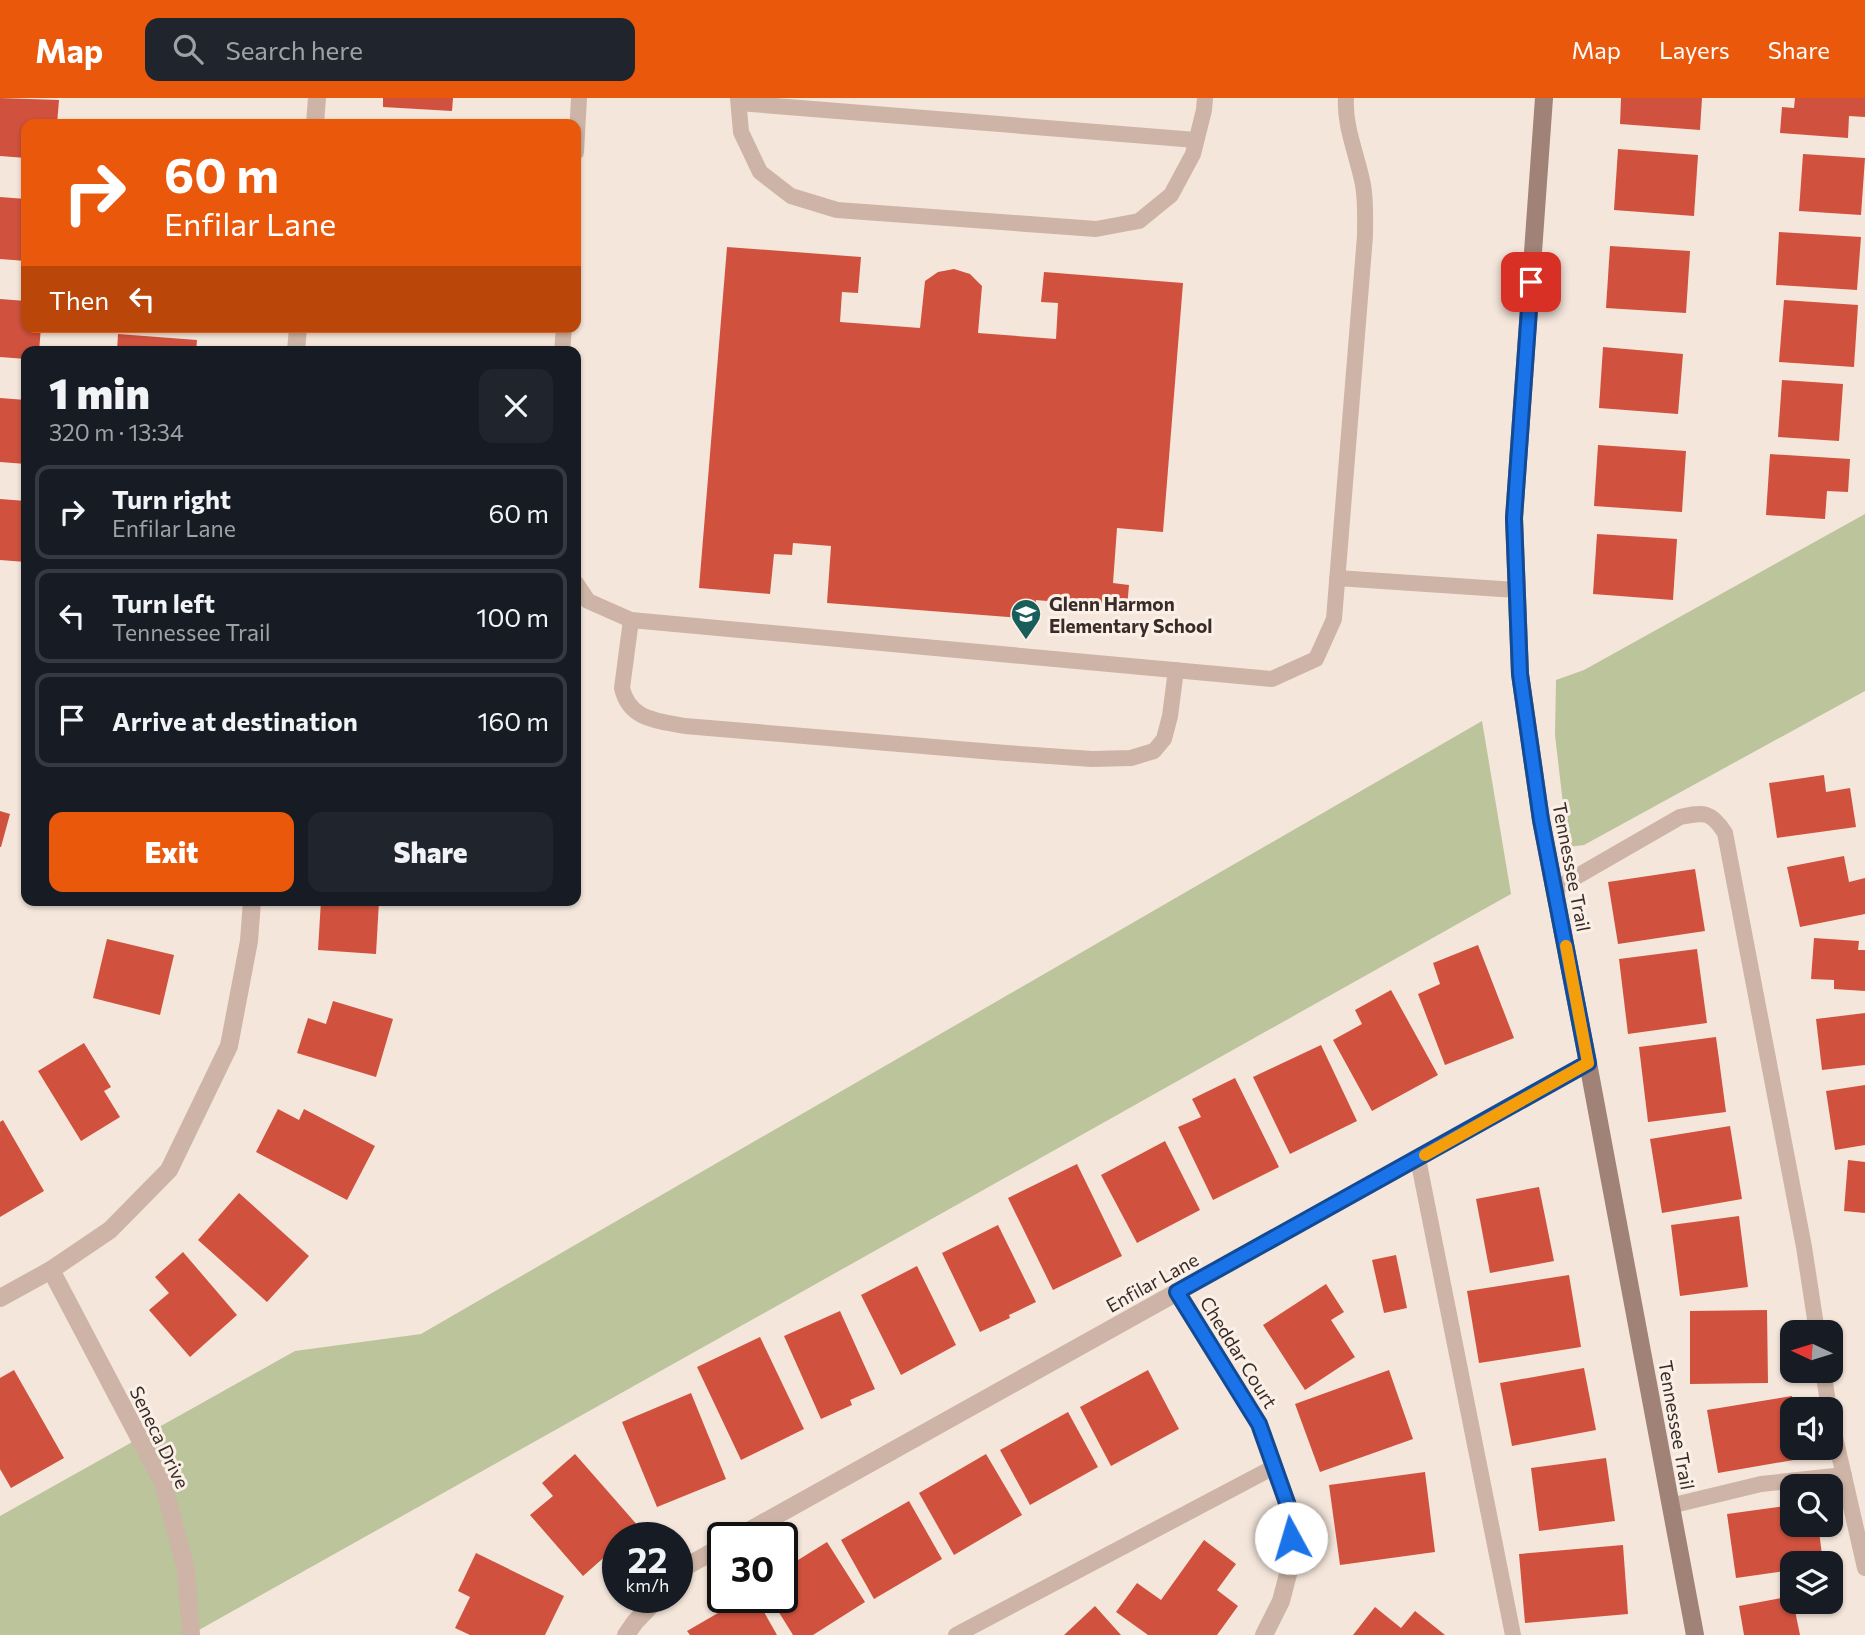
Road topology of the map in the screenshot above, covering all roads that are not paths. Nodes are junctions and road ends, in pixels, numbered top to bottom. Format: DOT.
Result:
graph roads {
  1 [pos="317,98"];
  2 [pos="579,98"];
  3 [pos="1205,98"];
  4 [pos="1346,98"];
  5 [pos="1544,98"];
  6 [pos="739,101"];
  7 [pos="315,119"];
  8 [pos="578,119"];
  9 [pos="1196,140"];
  10 [pos="1337,578"];
  11 [pos="581,590"];
  12 [pos="1516,590"];
  13 [pos="631,620"];
  14 [pos="1176,670"];
  15 [pos="1555,889"];
  16 [pos="252,906"];
  17 [pos="1588,1063"];
  18 [pos="1418,1159"];
  19 [pos="51,1270"];
  20 [pos="1177,1292"];
  21 [pos="0,1298"];
  22 [pos="1815,1320"];
  23 [pos="1840,1460"];
  24 [pos="1274,1467"];
  25 [pos="1844,1475"];
  26 [pos="1671,1506"];
  27 [pos="765,1522"];
  28 [pos="1865,1568"];
  29 [pos="643,1613"];
  30 [pos="191,1635"];
  31 [pos="626,1635"];
  32 [pos="956,1635"];
  33 [pos="1264,1635"];
  34 [pos="1513,1635"];
  35 [pos="1695,1635"];
  1 -- 7 [label="street"];
  2 -- 8 [label="lane"];
  3 -- 9 [label="lane"];
  4 -- 10 [label="lane"];
  5 -- 12 [label="street, Tennessee Trail"];
  6 -- 9 [label="lane"];
  6 -- 9 [label="lane"];
  10 -- 12 [label="lane"];
  10 -- 14 [label="lane"];
  11 -- 13 [label="lane"];
  12 -- 15 [label="street, Tennessee Trail"];
  13 -- 14 [label="lane"];
  13 -- 14 [label="lane"];
  15 -- 17 [label="street, Tennessee Trail"];
  15 -- 22 [label="lane"];
  16 -- 19 [label="street"];
  17 -- 18 [label="street, Enfilar Lane"];
  17 -- 26 [label="street, Tennessee Trail"];
  18 -- 20 [label="street, Enfilar Lane"];
  18 -- 34 [label="lane"];
  19 -- 21 [label="street"];
  19 -- 30 [label="street, Seneca Drive"];
  20 -- 24 [label="street, Cheddar Court"];
  20 -- 27 [label="street, Enfilar Lane"];
  23 -- 25 [label="lane"];
  24 -- 32 [label="lane"];
  24 -- 33 [label="street, Cheddar Court"];
  25 -- 26 [label="lane"];
  25 -- 28 [label="lane"];
  26 -- 35 [label="street, Tennessee Trail"];
  29 -- 31 [label="street"];
}
